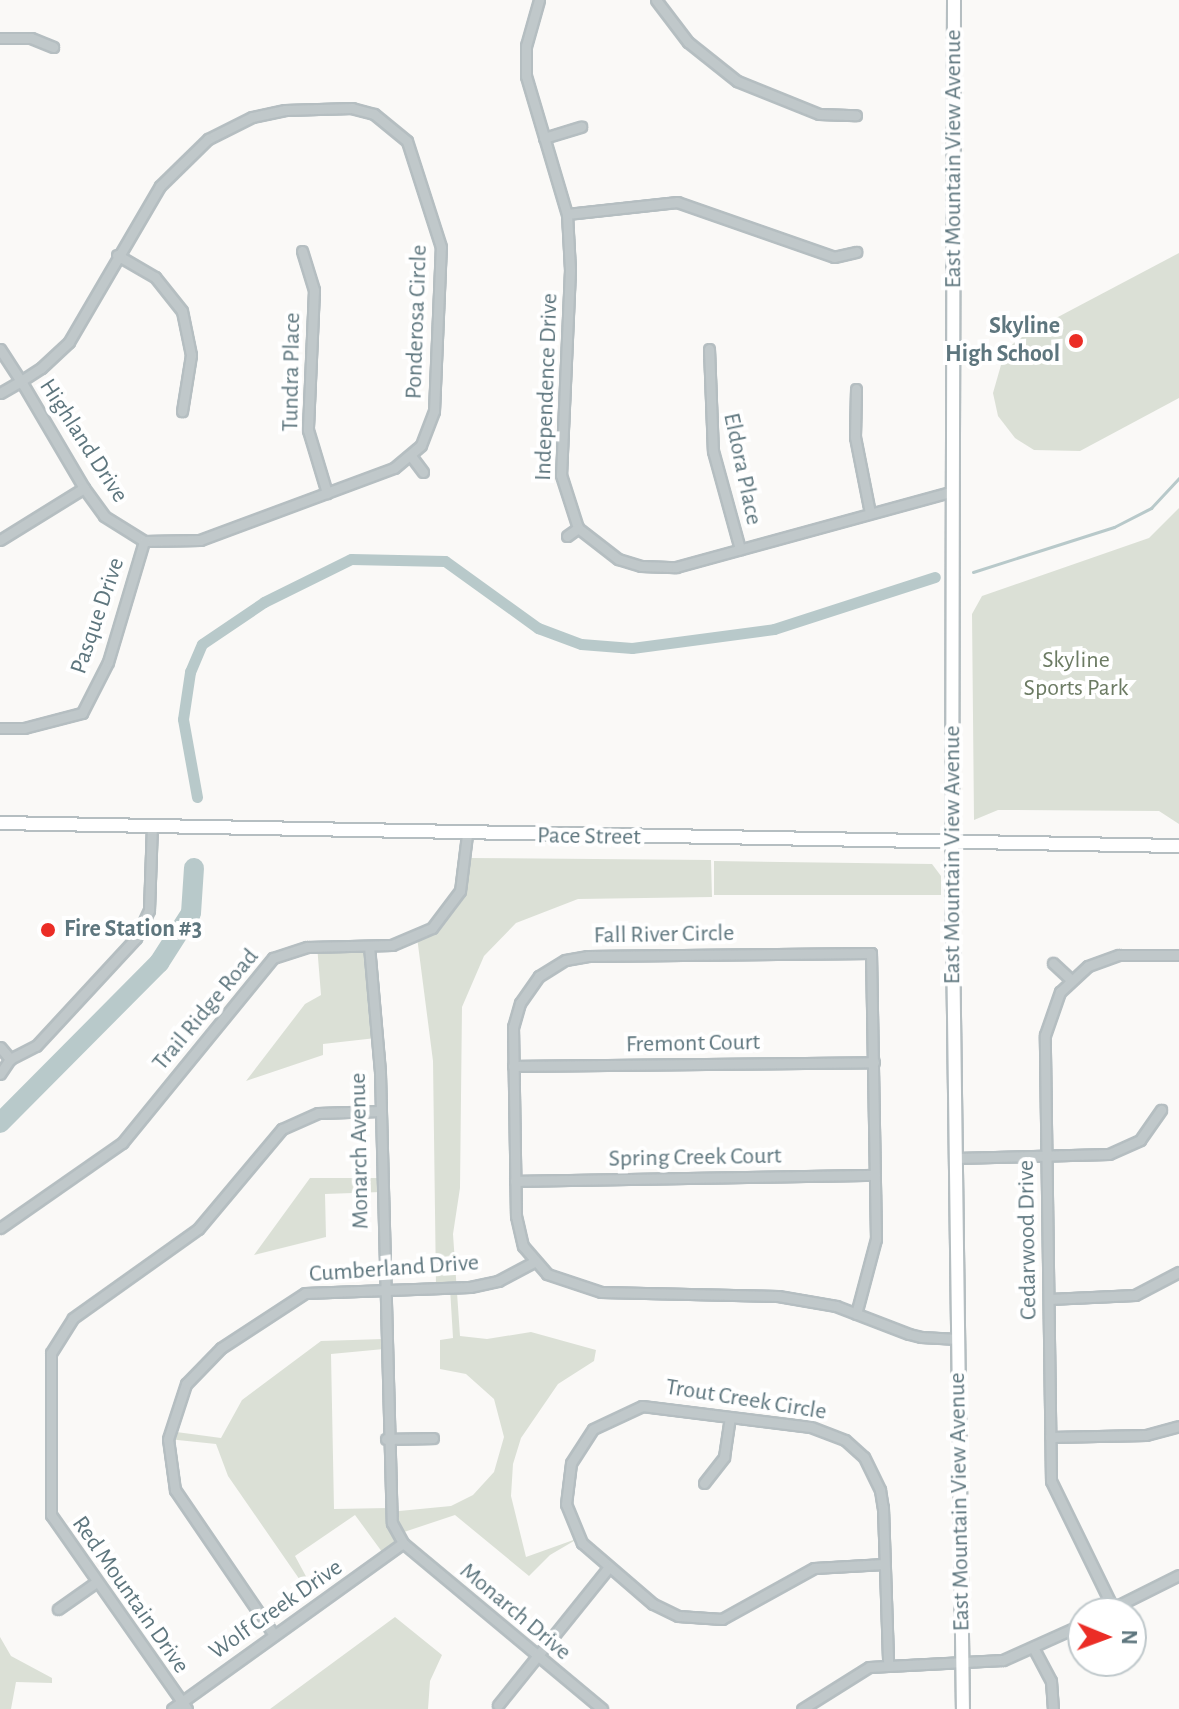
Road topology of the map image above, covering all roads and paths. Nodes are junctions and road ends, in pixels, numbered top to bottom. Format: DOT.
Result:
graph roads {
  1 [pos="539,0"];
  2 [pos="656,0"];
  3 [pos="954,0"];
  4 [pos="0,38"];
  5 [pos="53,47"];
  6 [pos="856,115"];
  7 [pos="581,127"];
  8 [pos="544,138"];
  9 [pos="567,214"];
  10 [pos="302,251"];
  11 [pos="856,252"];
  12 [pos="117,255"];
  13 [pos="0,349"];
  14 [pos="709,349"];
  15 [pos="21,381"];
  16 [pos="856,389"];
  17 [pos="0,393"];
  18 [pos="182,411"];
  19 [pos="411,456"];
  20 [pos="423,472"];
  21 [pos="84,488"];
  22 [pos="953,491"];
  23 [pos="327,493"];
  24 [pos="870,513"];
  25 [pos="578,528"];
  26 [pos="567,536"];
  27 [pos="0,540"];
  28 [pos="144,541"];
  29 [pos="740,549"];
  30 [pos="0,728"];
  31 [pos="0,823"];
  32 [pos="152,826"];
  33 [pos="467,835"];
  34 [pos="952,843"];
  35 [pos="1179,846"];
  36 [pos="369,946"];
  37 [pos="1179,955"];
  38 [pos="1053,963"];
  39 [pos="1070,979"];
  40 [pos="0,1047"];
  41 [pos="10,1059"];
  42 [pos="874,1062"];
  43 [pos="513,1066"];
  44 [pos="0,1074"];
  45 [pos="1161,1110"];
  46 [pos="380,1111"];
  47 [pos="1046,1156"];
  48 [pos="956,1158"];
  49 [pos="875,1175"];
  50 [pos="515,1181"];
  51 [pos="0,1228"];
  52 [pos="533,1262"];
  53 [pos="1179,1272"];
  54 [pos="384,1288"];
  55 [pos="1049,1299"];
  56 [pos="856,1314"];
  57 [pos="958,1339"];
  58 [pos="730,1417"];
  59 [pos="1179,1426"];
  60 [pos="1050,1437"];
  61 [pos="433,1438"];
  62 [pos="386,1439"];
  63 [pos="704,1483"];
  64 [pos="403,1543"];
  65 [pos="884,1564"];
  66 [pos="608,1568"];
  67 [pos="1179,1575"];
  68 [pos="95,1583"];
  69 [pos="1107,1597"];
  70 [pos="1135,1597"];
  71 [pos="58,1609"];
  72 [pos="1067,1632"];
  73 [pos="274,1635"];
  74 [pos="1034,1649"];
  75 [pos="535,1656"];
  76 [pos="888,1662"];
  77 [pos="962,1662"];
  78 [pos="498,1705"];
  79 [pos="184,1706"];
  80 [pos="172,1709"];
  81 [pos="602,1709"];
  82 [pos="802,1709"];
  83 [pos="963,1709"];
  84 [pos="1053,1709"];
  1 -- 8 [label="street, Independence Drive"];
  2 -- 6 [label="street"];
  3 -- 22 [label="street, East Mountain View Avenue"];
  4 -- 5 [label="street"];
  7 -- 8 [label="street"];
  8 -- 9 [label="street, Independence Drive"];
  9 -- 11 [label="street"];
  9 -- 25 [label="street, Independence Drive"];
  10 -- 23 [label="street, Tundra Place"];
  12 -- 15 [label="street, Ponderosa Circle"];
  12 -- 18 [label="street"];
  12 -- 19 [label="street, Ponderosa Circle"];
  13 -- 15 [label="street, Highland Drive"];
  14 -- 29 [label="street, Eldora Place"];
  15 -- 17 [label="street, Ponderosa Circle"];
  15 -- 21 [label="street, Highland Drive"];
  16 -- 24 [label="street"];
  19 -- 20 [label="street"];
  19 -- 23 [label="street"];
  21 -- 27 [label="street"];
  21 -- 28 [label="street, Highland Drive"];
  22 -- 24 [label="street"];
  22 -- 34 [label="street, East Mountain View Avenue"];
  23 -- 28 [label="street"];
  24 -- 29 [label="street"];
  25 -- 26 [label="street"];
  25 -- 29 [label="street"];
  28 -- 30 [label="street, Pasque Drive"];
  31 -- 32 [label="street, Pace Street"];
  32 -- 33 [label="street, Pace Street"];
  32 -- 41 [label="street"];
  33 -- 34 [label="street, Pace Street"];
  33 -- 36 [label="street, Trail Ridge Road"];
  34 -- 35 [label="street, Pace Street"];
  34 -- 48 [label="street, East Mountain View Avenue"];
  36 -- 46 [label="street, Monarch Avenue"];
  36 -- 51 [label="street, Trail Ridge Road"];
  37 -- 39 [label="street"];
  38 -- 39 [label="street"];
  39 -- 47 [label="street, Cedarwood Drive"];
  40 -- 41 [label="street"];
  41 -- 44 [label="street"];
  42 -- 43 [label="street, Fremont Court"];
  42 -- 43 [label="street, Fall River Circle"];
  42 -- 49 [label="street, Fall River Circle"];
  43 -- 50 [label="street, Fall River Circle"];
  45 -- 47 [label="street"];
  46 -- 54 [label="street, Monarch Avenue"];
  46 -- 68 [label="street, Red Mountain Drive"];
  47 -- 48 [label="street"];
  47 -- 55 [label="street, Cedarwood Drive"];
  48 -- 57 [label="street, East Mountain View Avenue"];
  49 -- 50 [label="street, Spring Creek Court"];
  49 -- 56 [label="street, Fall River Circle"];
  50 -- 52 [label="street, Fall River Circle"];
  52 -- 54 [label="street, Cumberland Drive"];
  52 -- 56 [label="street"];
  53 -- 55 [label="street"];
  54 -- 62 [label="street, Monarch Avenue"];
  54 -- 73 [label="street, Cumberland Drive"];
  55 -- 60 [label="street, Cedarwood Drive"];
  56 -- 57 [label="street"];
  57 -- 77 [label="street, East Mountain View Avenue"];
  58 -- 63 [label="street"];
  58 -- 65 [label="street, Trout Creek Circle"];
  58 -- 66 [label="street, Trout Creek Circle"];
  59 -- 60 [label="street"];
  60 -- 69 [label="street, Cedarwood Drive"];
  61 -- 62 [label="street"];
  62 -- 64 [label="street, Monarch Avenue"];
  64 -- 73 [label="street, Wolf Creek Drive"];
  64 -- 75 [label="street, Monarch Drive"];
  65 -- 66 [label="street, Trout Creek Circle"];
  65 -- 76 [label="street, Trout Creek Circle"];
  66 -- 75 [label="street"];
  67 -- 70 [label="street"];
  68 -- 71 [label="street"];
  68 -- 79 [label="street, Red Mountain Drive"];
  72 -- 74 [label="street"];
  73 -- 79 [label="street, Wolf Creek Drive"];
  74 -- 77 [label="street"];
  74 -- 84 [label="street"];
  75 -- 78 [label="street"];
  75 -- 81 [label="street, Monarch Drive"];
  76 -- 77 [label="street"];
  76 -- 82 [label="street"];
  77 -- 83 [label="street, East Mountain View Avenue"];
  79 -- 80 [label="street, Wolf Creek Drive"];
}
